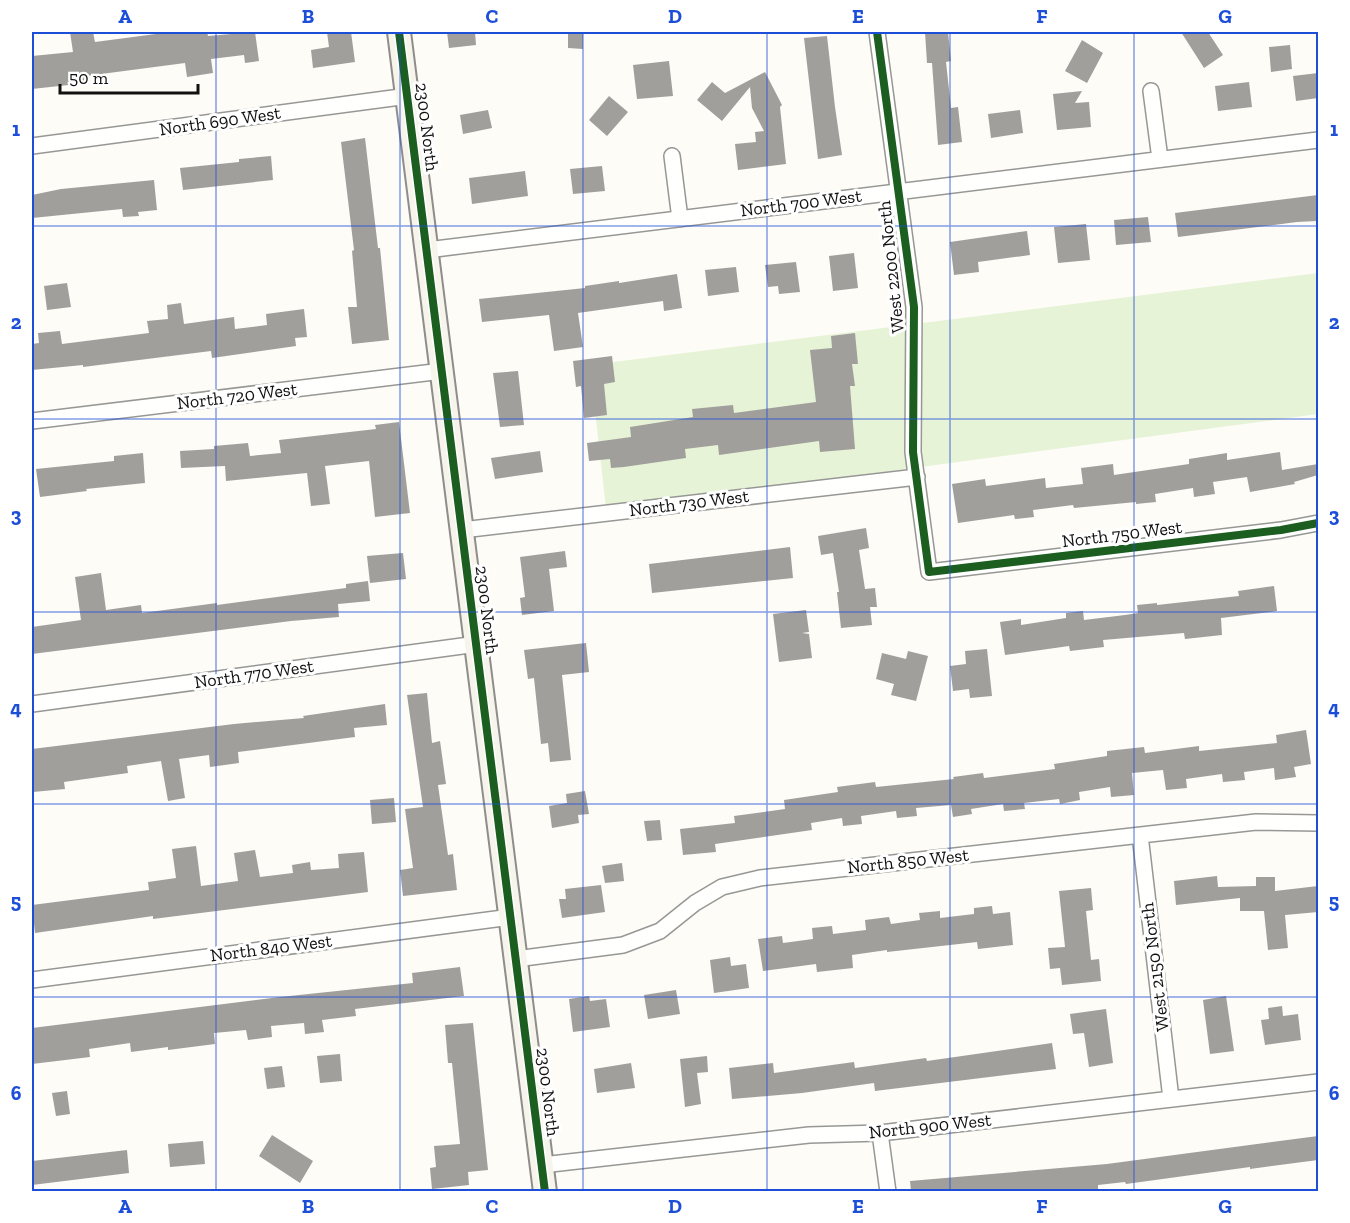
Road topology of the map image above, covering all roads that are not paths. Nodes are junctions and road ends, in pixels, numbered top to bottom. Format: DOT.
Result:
graph roads {
  1 [pos="399,32"];
  2 [pos="877,32"];
  3 [pos="1151,91"];
  4 [pos="408,96"];
  5 [pos="1318,140"];
  6 [pos="32,146"];
  7 [pos="672,156"];
  8 [pos="1160,159"];
  9 [pos="899,191"];
  10 [pos="680,219"];
  11 [pos="427,250"];
  12 [pos="442,371"];
  13 [pos="32,422"];
  14 [pos="917,477"];
  15 [pos="1318,522"];
  16 [pos="462,530"];
  17 [pos="929,573"];
  18 [pos="477,644"];
  19 [pos="32,704"];
  20 [pos="1318,823"];
  21 [pos="1140,835"];
  22 [pos="511,917"];
  23 [pos="516,959"];
  24 [pos="32,980"];
  25 [pos="1318,1082"];
  26 [pos="1171,1099"];
  27 [pos="880,1133"];
  28 [pos="542,1165"];
  29 [pos="545,1191"];
  30 [pos="888,1191"];
  1 -- 4 [label="street, 2300 North"];
  2 -- 9 [label="street, West 2200 North"];
  3 -- 8 [label="street"];
  4 -- 6 [label="street, North 690 West"];
  4 -- 11 [label="street, 2300 North"];
  5 -- 8 [label="street, North 700 West"];
  7 -- 10 [label="street"];
  8 -- 9 [label="street, North 700 West"];
  9 -- 10 [label="street, North 700 West"];
  9 -- 14 [label="street, West 2200 North"];
  10 -- 11 [label="street, North 700 West"];
  11 -- 12 [label="street, 2300 North"];
  12 -- 13 [label="street, North 720 West"];
  12 -- 16 [label="street, 2300 North"];
  14 -- 16 [label="street, North 730 West"];
  14 -- 17 [label="street, West 2200 North"];
  15 -- 17 [label="street, North 750 West"];
  16 -- 18 [label="street, 2300 North"];
  18 -- 19 [label="street, North 770 West"];
  18 -- 22 [label="street, 2300 North"];
  20 -- 21 [label="street, North 850 West"];
  21 -- 23 [label="street, North 850 West"];
  21 -- 26 [label="street, West 2150 North"];
  22 -- 23 [label="street, 2300 North"];
  22 -- 24 [label="street, North 840 West"];
  23 -- 28 [label="street, 2300 North"];
  25 -- 26 [label="street, North 900 West"];
  26 -- 27 [label="street, North 900 West"];
  27 -- 28 [label="street, North 900 West"];
  27 -- 30 [label="street"];
  28 -- 29 [label="street, 2300 North"];
}
